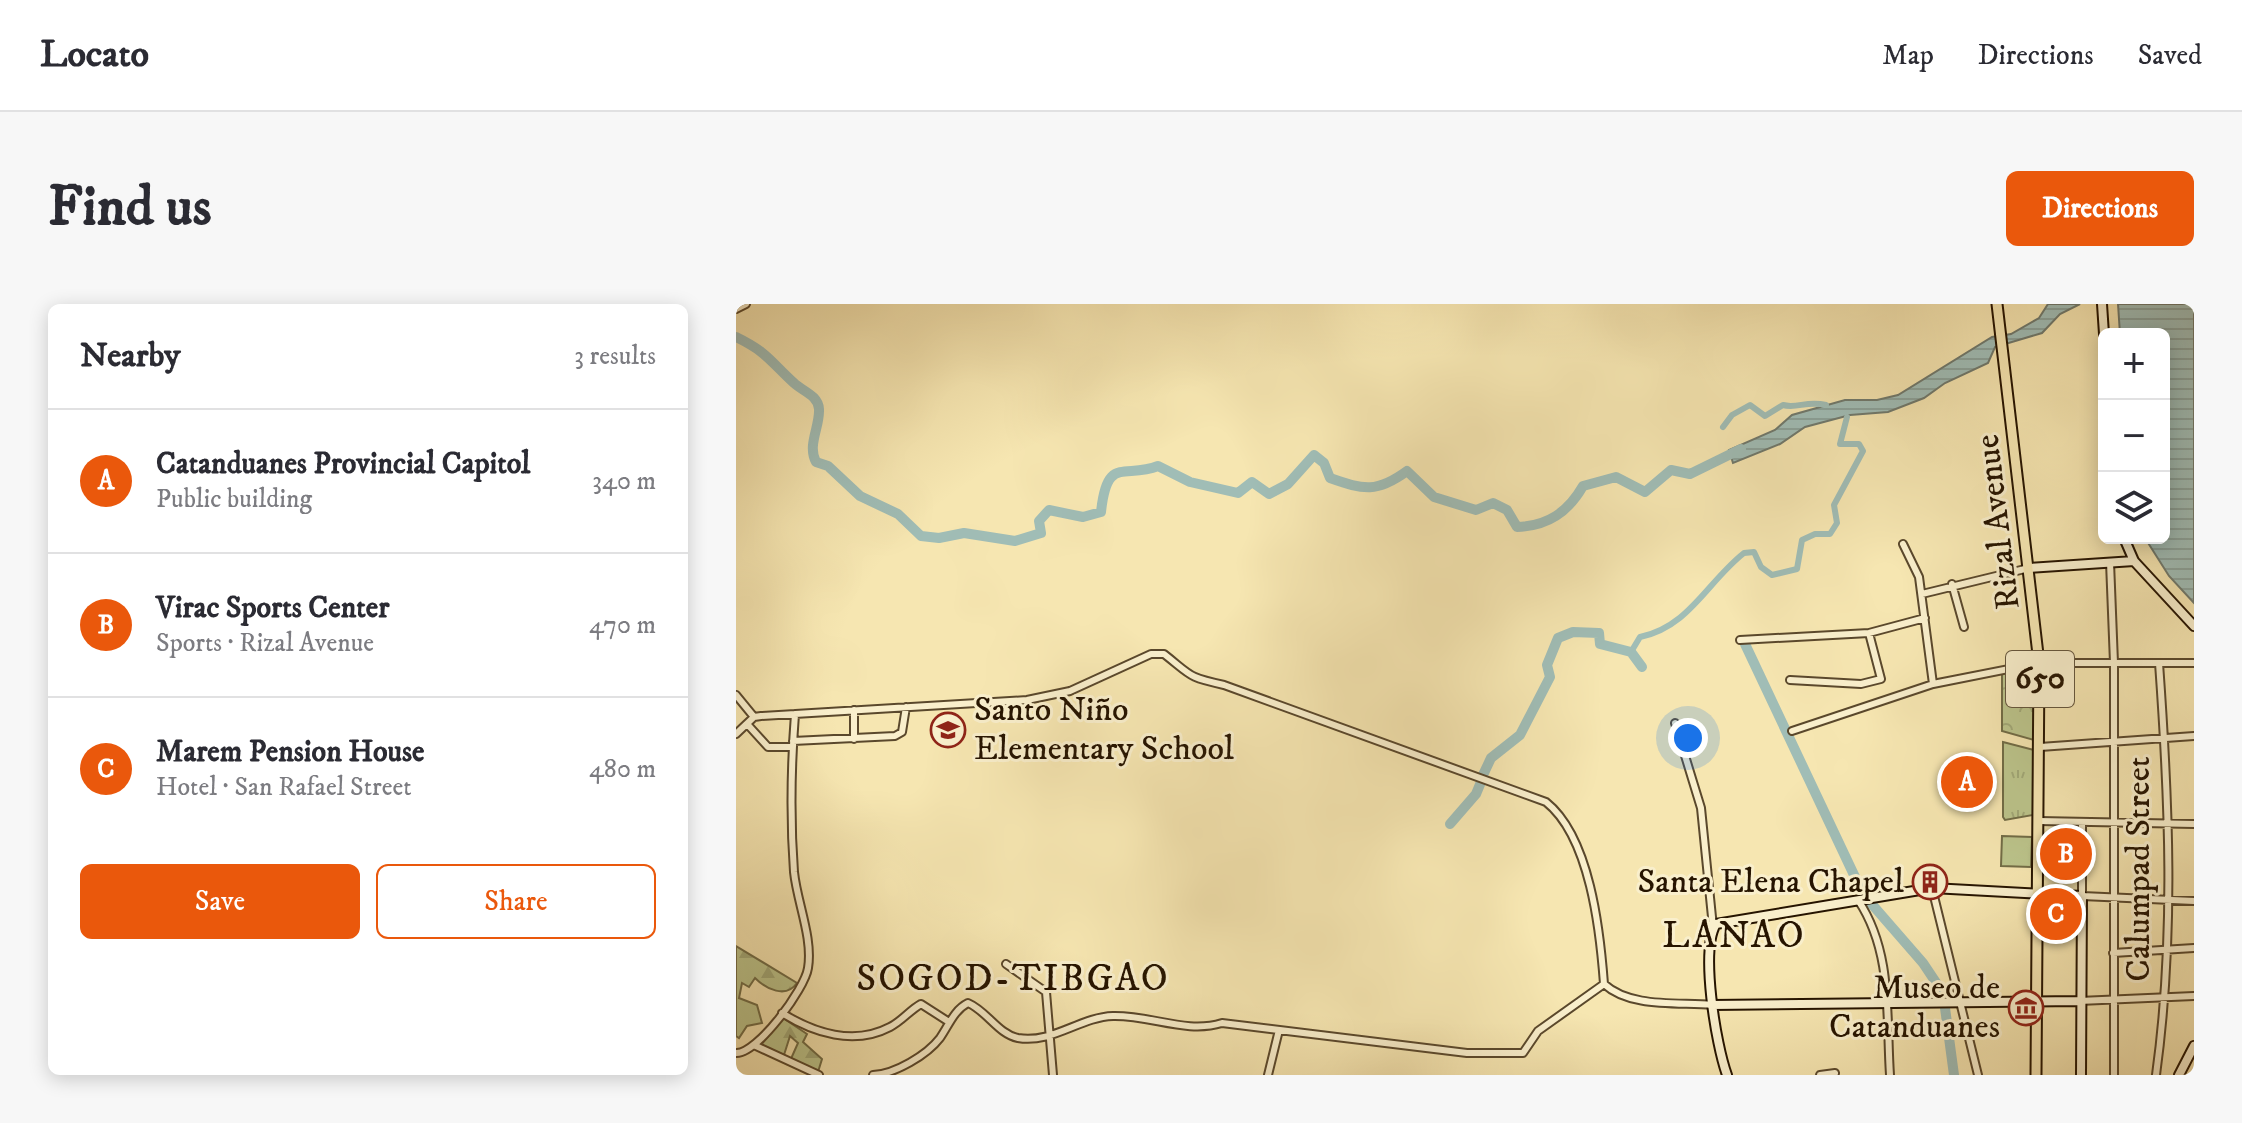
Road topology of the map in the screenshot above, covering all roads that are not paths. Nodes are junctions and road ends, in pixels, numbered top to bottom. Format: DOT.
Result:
graph roads {
  1 [pos="746,304"];
  2 [pos="1997,304"];
  3 [pos="2102,304"];
  4 [pos="736,309"];
  5 [pos="2104,328"];
  6 [pos="1903,544"];
  7 [pos="2127,544"];
  8 [pos="2134,561"];
  9 [pos="2110,562"];
  10 [pos="2029,568"];
  11 [pos="1952,584"];
  12 [pos="1922,594"];
  13 [pos="1925,618"];
  14 [pos="2194,626"];
  15 [pos="1964,627"];
  16 [pos="1869,633"];
  17 [pos="1740,640"];
  18 [pos="2039,663"];
  19 [pos="2114,663"];
  20 [pos="2159,663"];
  21 [pos="2194,663"];
  22 [pos="1790,680"];
  23 [pos="1933,684"];
  24 [pos="736,695"];
  25 [pos="906,707"];
  26 [pos="854,710"];
  27 [pos="795,714"];
  28 [pos="754,717"];
  29 [pos="1675,723"];
  30 [pos="748,725"];
  31 [pos="1792,731"];
  32 [pos="736,734"];
  33 [pos="2194,736"];
  34 [pos="2164,738"];
  35 [pos="854,739"];
  36 [pos="2113,743"];
  37 [pos="792,744"];
  38 [pos="2040,747"];
  39 [pos="2039,821"];
  40 [pos="2082,822"];
  41 [pos="2113,823"];
  42 [pos="2169,824"];
  43 [pos="2194,824"];
  44 [pos="1932,888"];
  45 [pos="2036,893"];
  46 [pos="2082,896"];
  47 [pos="1863,899"];
  48 [pos="2113,899"];
  49 [pos="2170,901"];
  50 [pos="2194,901"];
  51 [pos="1716,926"];
  52 [pos="2194,948"];
  53 [pos="2169,949"];
  54 [pos="2113,953"];
  55 [pos="1006,964"];
  56 [pos="1604,984"];
  57 [pos="2194,996"];
  58 [pos="2166,997"];
  59 [pos="2112,999"];
  60 [pos="2079,1001"];
  61 [pos="2035,1002"];
  62 [pos="1712,1005"];
  63 [pos="1887,1005"];
  64 [pos="1958,1005"];
  65 [pos="782,1013"];
  66 [pos="949,1022"];
  67 [pos="1279,1030"];
  68 [pos="1052,1035"];
  69 [pos="756,1046"];
  70 [pos="2194,1046"];
  71 [pos="736,1053"];
  72 [pos="1835,1073"];
  73 [pos="819,1075"];
  74 [pos="873,1075"];
  75 [pos="1053,1075"];
  76 [pos="1268,1075"];
  77 [pos="1727,1075"];
  78 [pos="1820,1075"];
  79 [pos="1890,1075"];
  80 [pos="1978,1075"];
  81 [pos="2036,1075"];
  82 [pos="2081,1075"];
  83 [pos="2114,1075"];
  84 [pos="2156,1075"];
  85 [pos="2179,1075"];
  1 -- 4 [label="street"];
  2 -- 10 [label="main road, Rizal Avenue / 650"];
  3 -- 5 [label="street"];
  6 -- 12 [label="street"];
  7 -- 8 [label="street"];
  8 -- 9 [label="street"];
  8 -- 14 [label="street"];
  9 -- 10 [label="street"];
  9 -- 19 [label="street"];
  10 -- 11 [label="street"];
  10 -- 18 [label="main road, Rizal Avenue / 650"];
  11 -- 12 [label="street"];
  11 -- 15 [label="street"];
  12 -- 13 [label="street"];
  13 -- 16 [label="street"];
  13 -- 23 [label="street"];
  16 -- 17 [label="street"];
  16 -- 22 [label="street"];
  18 -- 19 [label="street"];
  18 -- 23 [label="street"];
  18 -- 38 [label="main road, Rizal Avenue / 650"];
  19 -- 20 [label="street"];
  19 -- 36 [label="street"];
  20 -- 21 [label="street"];
  20 -- 34 [label="street, Calumpad Street"];
  23 -- 31 [label="street"];
  24 -- 28 [label="street"];
  25 -- 26 [label="street"];
  25 -- 35 [label="street"];
  25 -- 56 [label="street"];
  26 -- 27 [label="street"];
  26 -- 35 [label="street"];
  27 -- 28 [label="street"];
  27 -- 37 [label="street"];
  28 -- 30 [label="street"];
  29 -- 51 [label="street"];
  30 -- 32 [label="street"];
  30 -- 37 [label="street"];
  33 -- 34 [label="street"];
  34 -- 36 [label="street"];
  34 -- 42 [label="street, Calumpad Street"];
  35 -- 37 [label="street"];
  36 -- 38 [label="street"];
  36 -- 41 [label="street"];
  37 -- 65 [label="street"];
  38 -- 39 [label="main road, Rizal Avenue / 650"];
  39 -- 40 [label="street"];
  39 -- 45 [label="main road, Rizal Avenue / 650"];
  40 -- 41 [label="street"];
  40 -- 46 [label="street"];
  41 -- 42 [label="street"];
  41 -- 48 [label="street"];
  42 -- 43 [label="street"];
  42 -- 49 [label="street, Calumpad Street"];
  44 -- 45 [label="street"];
  44 -- 47 [label="street"];
  44 -- 64 [label="street"];
  45 -- 46 [label="street"];
  45 -- 61 [label="main road, Rizal Avenue / 650"];
  46 -- 48 [label="street"];
  46 -- 60 [label="street"];
  47 -- 51 [label="street"];
  47 -- 63 [label="street"];
  48 -- 49 [label="street"];
  48 -- 54 [label="street"];
  49 -- 50 [label="street"];
  49 -- 53 [label="street, Calumpad Street"];
  51 -- 62 [label="street"];
  52 -- 53 [label="street"];
  53 -- 54 [label="street"];
  53 -- 58 [label="street, Calumpad Street"];
  54 -- 59 [label="street"];
  55 -- 68 [label="street"];
  56 -- 62 [label="street"];
  56 -- 67 [label="street"];
  57 -- 58 [label="street"];
  58 -- 59 [label="street"];
  58 -- 84 [label="street, Calumpad Street"];
  59 -- 60 [label="street"];
  59 -- 83 [label="street"];
  60 -- 61 [label="street"];
  60 -- 82 [label="street"];
  61 -- 64 [label="street"];
  61 -- 81 [label="main road, Rizal Avenue / 650"];
  62 -- 63 [label="street"];
  62 -- 77 [label="street"];
  63 -- 64 [label="street"];
  63 -- 79 [label="street"];
  64 -- 80 [label="street"];
  65 -- 66 [label="street"];
  65 -- 69 [label="street"];
  66 -- 68 [label="street"];
  66 -- 74 [label="street"];
  67 -- 68 [label="street"];
  67 -- 76 [label="street"];
  68 -- 75 [label="street"];
  69 -- 71 [label="street"];
  69 -- 73 [label="street"];
  70 -- 85 [label="street"];
  72 -- 78 [label="street"];
}
